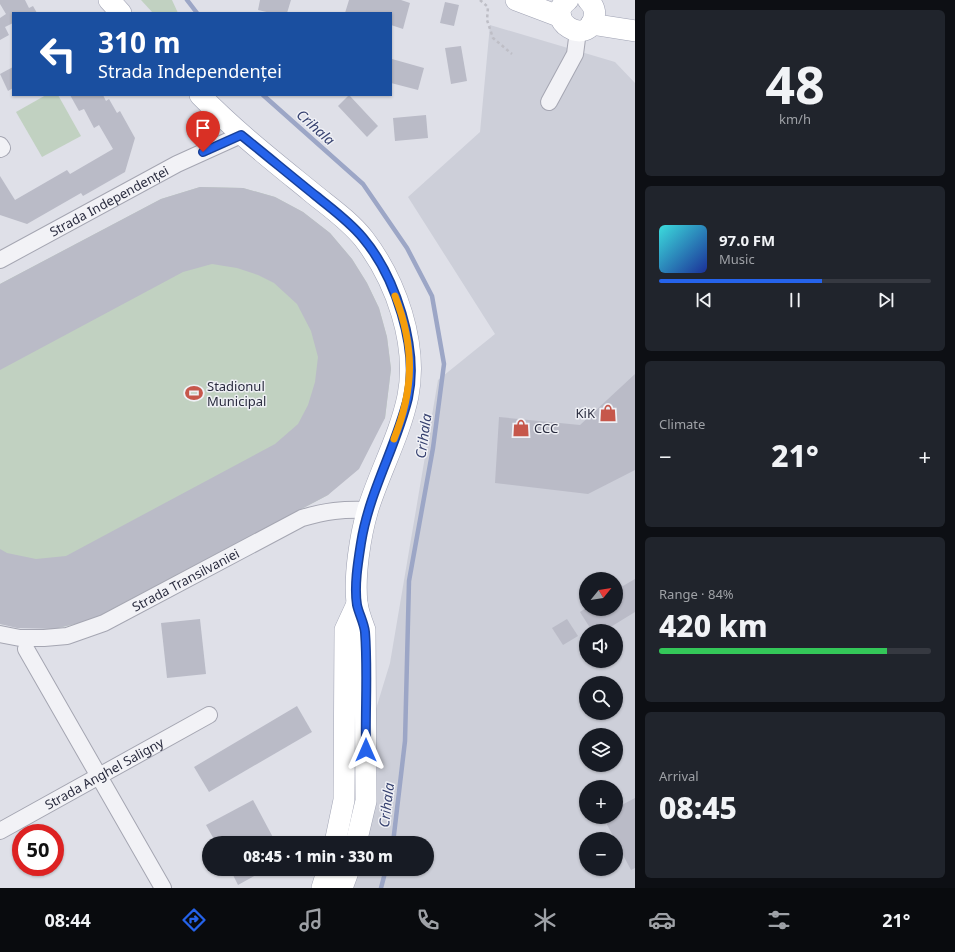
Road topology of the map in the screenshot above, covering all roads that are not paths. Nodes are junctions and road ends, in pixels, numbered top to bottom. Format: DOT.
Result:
graph roads {
  1 [pos="109,0"];
  2 [pos="516,0"];
  3 [pos="120,12"];
  4 [pos="574,12"];
  5 [pos="635,20"];
  6 [pos="635,31"];
  7 [pos="201,96"];
  8 [pos="550,102"];
  9 [pos="241,135"];
  10 [pos="0,145"];
  11 [pos="0,149"];
  12 [pos="0,260"];
  13 [pos="368,510"];
  14 [pos="357,604"];
  15 [pos="0,634"];
  16 [pos="26,649"];
  17 [pos="209,715"];
  18 [pos="99,776"];
  19 [pos="0,832"];
  20 [pos="336,836"];
  21 [pos="358,836"];
  22 [pos="326,876"];
  23 [pos="346,876"];
  24 [pos="163,888"];
  25 [pos="322,888"];
  26 [pos="342,888"];
  1 -- 3 [label="main road"];
  2 -- 4 [label="main road"];
  4 -- 5 [label="main road"];
  4 -- 6 [label="main road"];
  4 -- 8 [label="street"];
  7 -- 9 [label="main road"];
  9 -- 12 [label="street, Strada Independenței"];
  9 -- 13 [label="main road"];
  10 -- 11 [label="street"];
  13 -- 14 [label="main road"];
  13 -- 15 [label="street, Strada Transilvaniei"];
  14 -- 20 [label="main road"];
  14 -- 21 [label="main road"];
  16 -- 18 [label="street"];
  17 -- 18 [label="street, Strada Anghel Saligny"];
  18 -- 19 [label="street, Strada Anghel Saligny"];
  18 -- 24 [label="street"];
  22 -- 25 [label="main road"];
  23 -- 26 [label="main road"];
}
